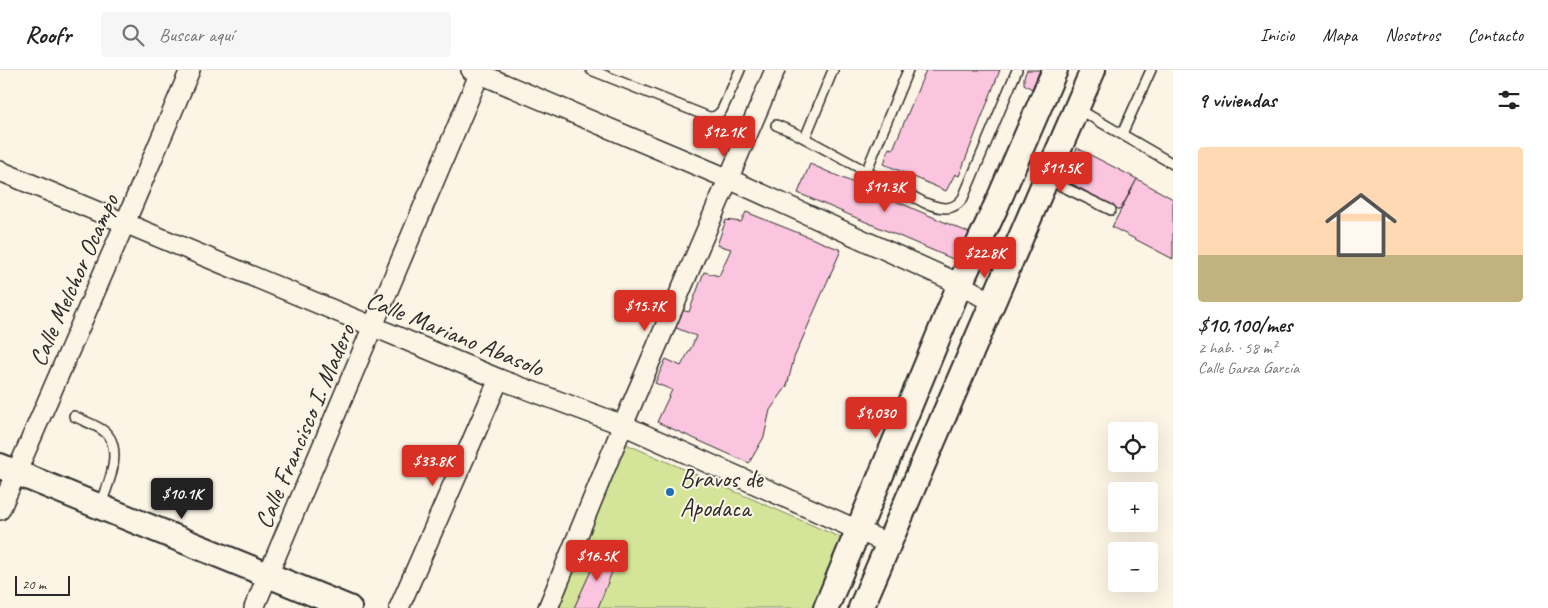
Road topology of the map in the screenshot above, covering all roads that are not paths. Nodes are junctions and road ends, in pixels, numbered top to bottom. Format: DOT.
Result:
graph roads {
  1 [pos="190,70"];
  2 [pos="591,70"];
  3 [pos="740,70"];
  4 [pos="775,70"];
  5 [pos="832,70"];
  6 [pos="908,70"];
  7 [pos="1017,70"];
  8 [pos="1055,70"];
  9 [pos="1092,70"];
  10 [pos="1151,70"];
  11 [pos="477,71"];
  12 [pos="1077,108"];
  13 [pos="776,124"];
  14 [pos="1122,134"];
  15 [pos="805,138"];
  16 [pos="1173,164"];
  17 [pos="0,171"];
  18 [pos="866,172"];
  19 [pos="729,179"];
  20 [pos="1047,179"];
  21 [pos="1111,210"];
  22 [pos="125,223"];
  23 [pos="960,284"];
  24 [pos="993,303"];
  25 [pos="372,327"];
  26 [pos="499,379"];
  27 [pos="74,416"];
  28 [pos="623,425"];
  29 [pos="8,470"];
  30 [pos="100,507"];
  31 [pos="0,510"];
  32 [pos="860,530"];
  33 [pos="889,544"];
  34 [pos="268,576"];
  35 [pos="254,608"];
  36 [pos="349,608"];
  37 [pos="399,608"];
  38 [pos="548,608"];
  39 [pos="826,608"];
  40 [pos="861,608"];
  1 -- 22 [label="street, Calle Melchor Ocampo"];
  2 -- 3 [label="lane"];
  4 -- 19 [label="street"];
  5 -- 15 [label="lane"];
  6 -- 18 [label="lane"];
  7 -- 18 [label="lane"];
  8 -- 23 [label="street"];
  9 -- 12 [label="street"];
  10 -- 14 [label="lane"];
  11 -- 19 [label="street"];
  11 -- 25 [label="street, Calle Francisco I. Madero"];
  12 -- 14 [label="lane"];
  12 -- 20 [label="street"];
  13 -- 15 [label="lane"];
  14 -- 16 [label="lane"];
  15 -- 18 [label="lane"];
  17 -- 22 [label="street, Calle Mariano Abasolo"];
  19 -- 23 [label="street"];
  19 -- 28 [label="street"];
  20 -- 21 [label="lane"];
  20 -- 24 [label="street"];
  22 -- 25 [label="street, Calle Mariano Abasolo"];
  22 -- 29 [label="street, Calle Melchor Ocampo"];
  23 -- 24 [label="street"];
  23 -- 32 [label="street"];
  24 -- 33 [label="street"];
  25 -- 26 [label="street, Calle Mariano Abasolo"];
  25 -- 34 [label="street, Calle Francisco I. Madero"];
  26 -- 28 [label="street, Calle Mariano Abasolo"];
  26 -- 37 [label="street"];
  27 -- 30 [label="lane"];
  28 -- 32 [label="street, Calle Mariano Abasolo"];
  28 -- 38 [label="street"];
  29 -- 30 [label="street"];
  29 -- 31 [label="street, Calle Melchor Ocampo"];
  30 -- 34 [label="street"];
  32 -- 33 [label="street, Calle Mariano Abasolo"];
  32 -- 39 [label="street"];
  33 -- 40 [label="street"];
  34 -- 35 [label="street, Calle Francisco I. Madero"];
  34 -- 36 [label="street"];
}
